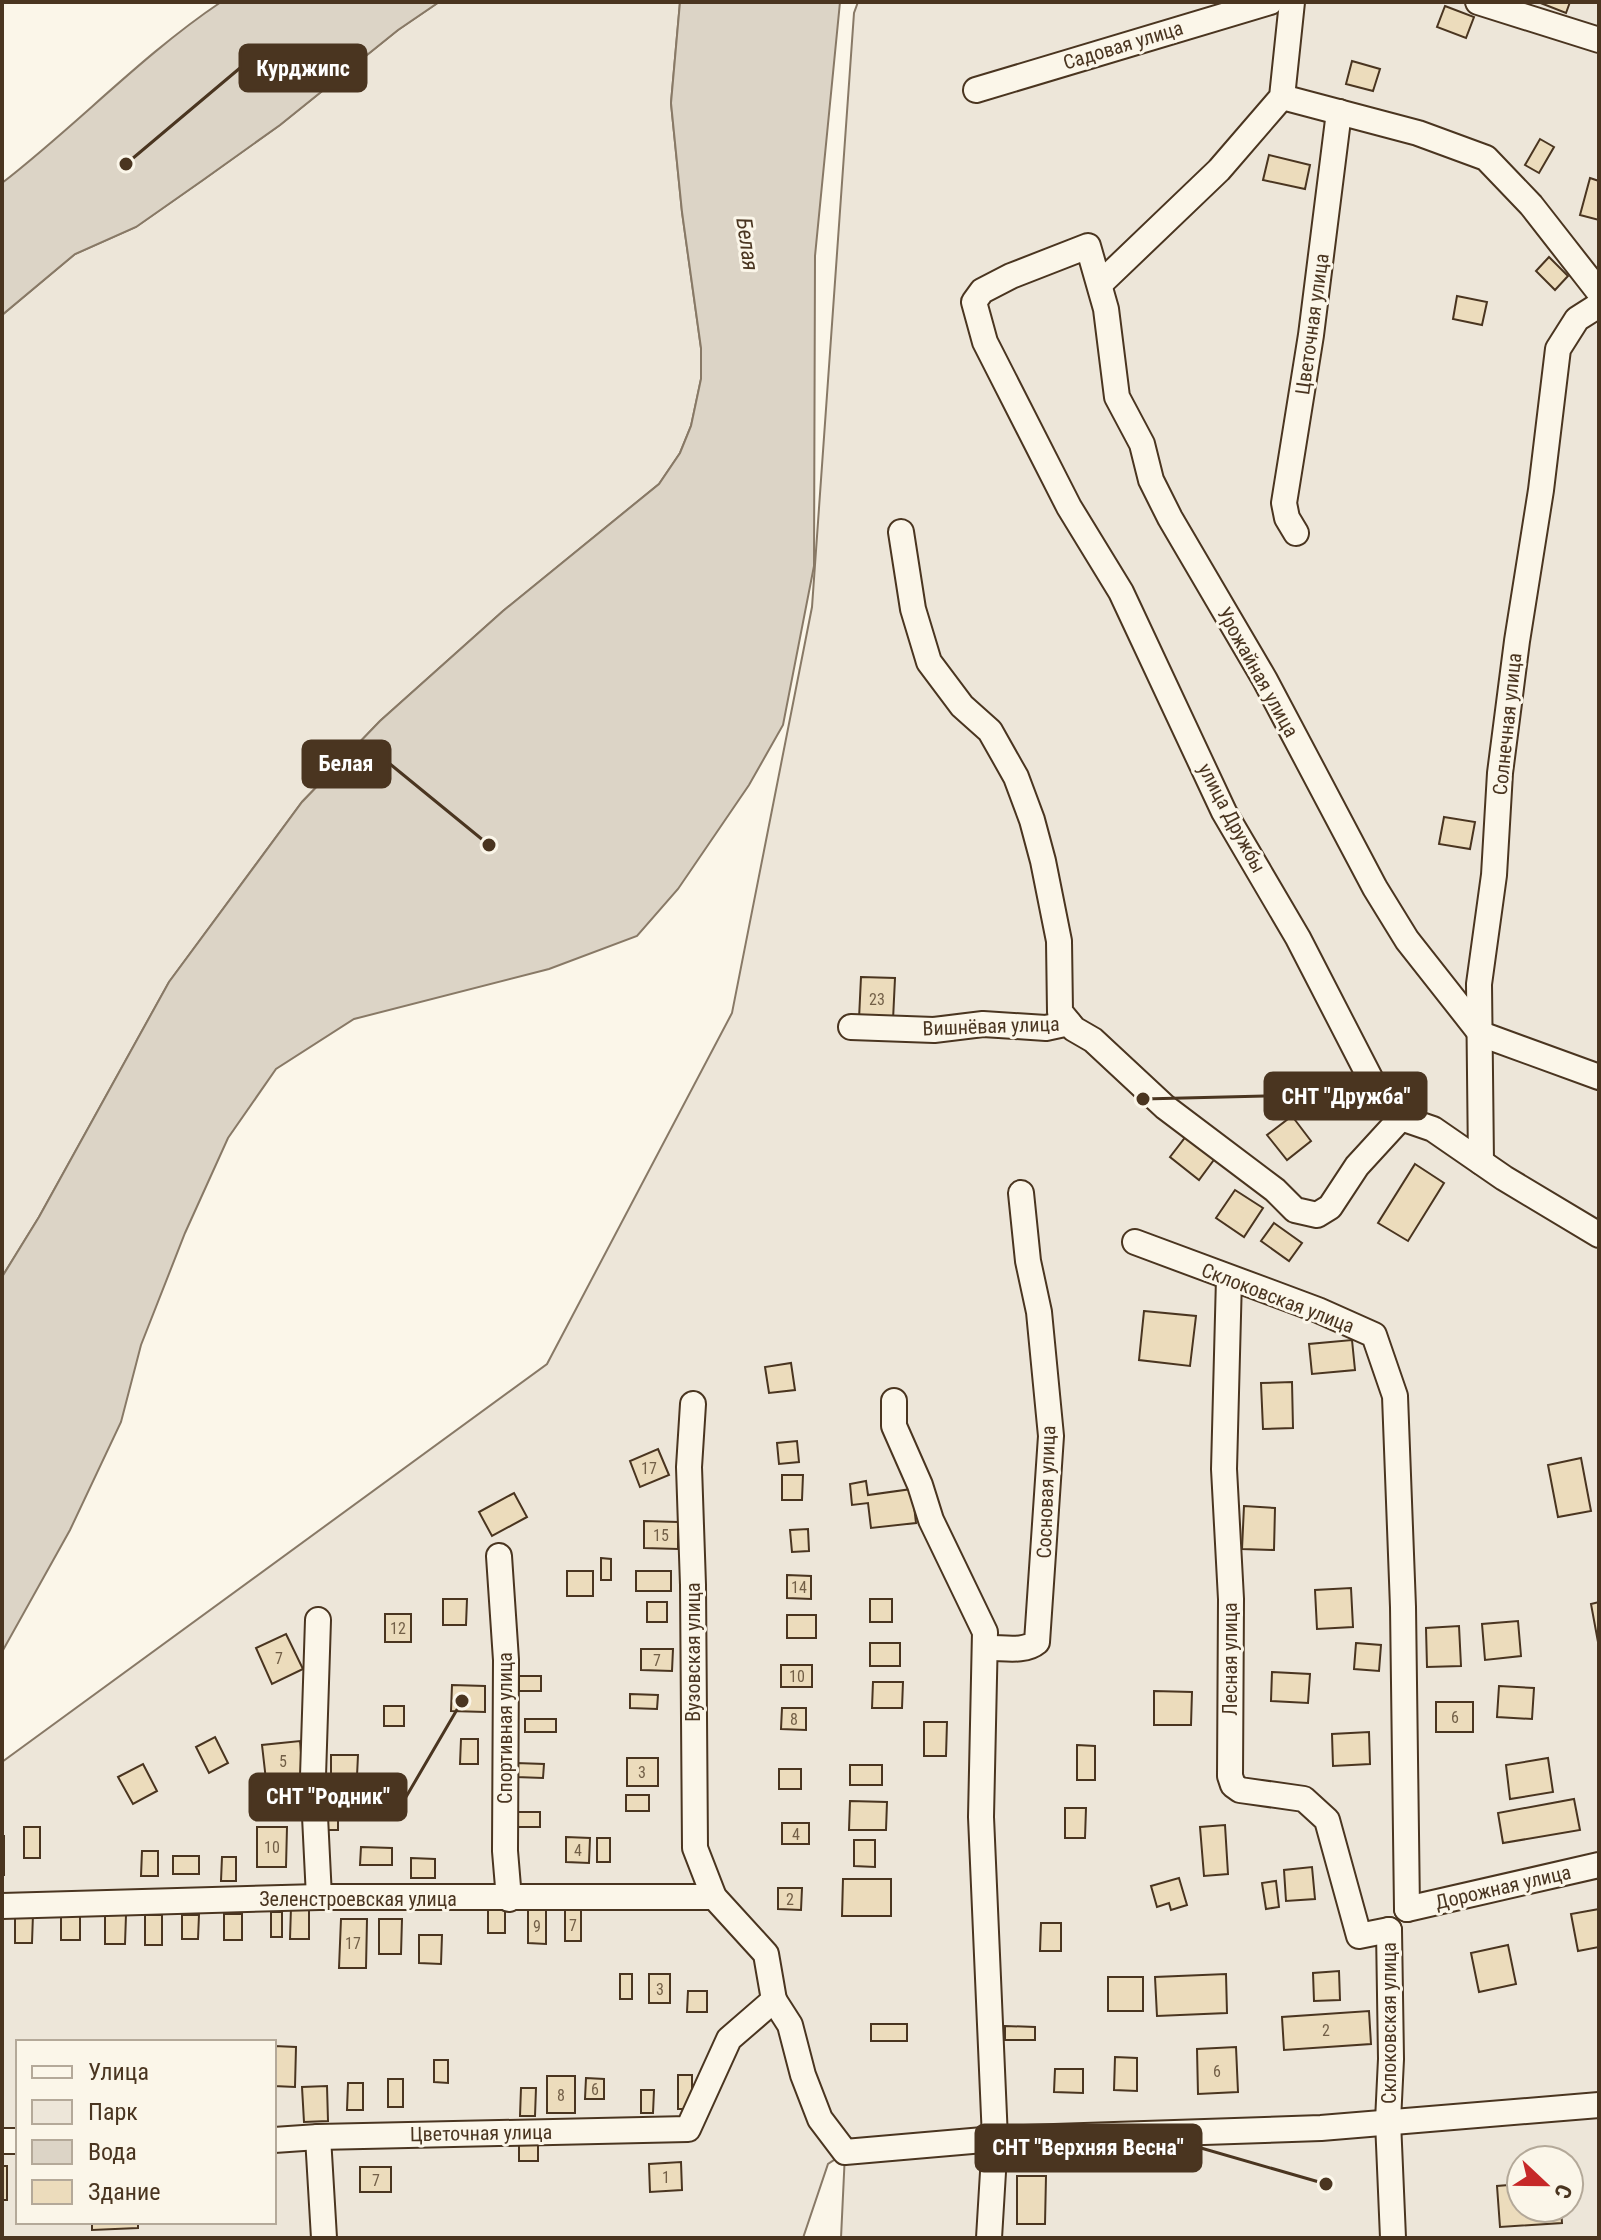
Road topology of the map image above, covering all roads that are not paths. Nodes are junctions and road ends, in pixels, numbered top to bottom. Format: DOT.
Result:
graph roads {
  1 [pos="1270,2"];
  2 [pos="1292,2"];
  3 [pos="1478,2"];
  4 [pos="1599,40"];
  5 [pos="976,90"];
  6 [pos="1282,97"];
  7 [pos="1339,112"];
  8 [pos="1100,284"];
  9 [pos="1599,292"];
  10 [pos="974,302"];
  11 [pos="1599,305"];
  12 [pos="901,532"];
  13 [pos="1296,533"];
  14 [pos="1069,1023"];
  15 [pos="851,1027"];
  16 [pos="1481,1034"];
  17 [pos="1599,1077"];
  18 [pos="1401,1118"];
  19 [pos="1481,1162"];
  20 [pos="1021,1193"];
  21 [pos="1599,1235"];
  22 [pos="1135,1242"];
  23 [pos="1229,1278"];
  24 [pos="894,1401"];
  25 [pos="693,1404"];
  26 [pos="499,1556"];
  27 [pos="318,1620"];
  28 [pos="985,1648"];
  29 [pos="1599,1865"];
  30 [pos="319,1897"];
  31 [pos="714,1897"];
  32 [pos="509,1899"];
  33 [pos="2,1906"];
  34 [pos="1407,1909"];
  35 [pos="1389,1930"];
  36 [pos="774,2000"];
  37 [pos="1599,2105"];
  38 [pos="1388,2121"];
  39 [pos="318,2137"];
  40 [pos="995,2139"];
  41 [pos="276,2140"];
  42 [pos="324,2238"];
  43 [pos="989,2238"];
  44 [pos="1393,2238"];
  1 -- 5 [label="street, Садовая улица"];
  2 -- 6 [label="street"];
  3 -- 4 [label="street"];
  6 -- 7 [label="street"];
  6 -- 8 [label="street"];
  7 -- 9 [label="street"];
  7 -- 13 [label="street, Цветочная улица"];
  8 -- 10 [label="street, Урожайная улица"];
  8 -- 16 [label="street, Урожайная улица"];
  10 -- 18 [label="street, улица Дружбы"];
  11 -- 16 [label="street, Солнечная улица"];
  12 -- 14 [label="street"];
  14 -- 15 [label="street, Вишнёвая улица"];
  14 -- 18 [label="street, Вишнёвая улица"];
  16 -- 17 [label="street"];
  16 -- 19 [label="street, Солнечная улица"];
  18 -- 19 [label="street, улица Дружбы"];
  19 -- 21 [label="street, улица Дружбы"];
  20 -- 28 [label="street, Сосновая улица"];
  22 -- 23 [label="street, Склоковская улица"];
  23 -- 34 [label="street, Склоковская улица"];
  23 -- 35 [label="street, Лесная улица"];
  24 -- 28 [label="street"];
  25 -- 31 [label="street, Вузовская улица"];
  26 -- 32 [label="street, Спортивная улица"];
  27 -- 30 [label="street"];
  28 -- 40 [label="street"];
  29 -- 34 [label="street, Дорожная улица"];
  30 -- 32 [label="street, Зеленстроевская улица"];
  30 -- 33 [label="street, Зеленстроевская улица"];
  31 -- 32 [label="street, Зеленстроевская улица"];
  31 -- 36 [label="street"];
  34 -- 35 [label="street"];
  35 -- 38 [label="street, Склоковская улица"];
  36 -- 39 [label="street, Цветочная улица"];
  36 -- 40 [label="street, Склоковская улица"];
  37 -- 38 [label="street"];
  38 -- 40 [label="street, Склоковская улица"];
  38 -- 44 [label="street"];
  39 -- 41 [label="street, Цветочная улица"];
  39 -- 42 [label="street"];
  40 -- 43 [label="street"];
}
